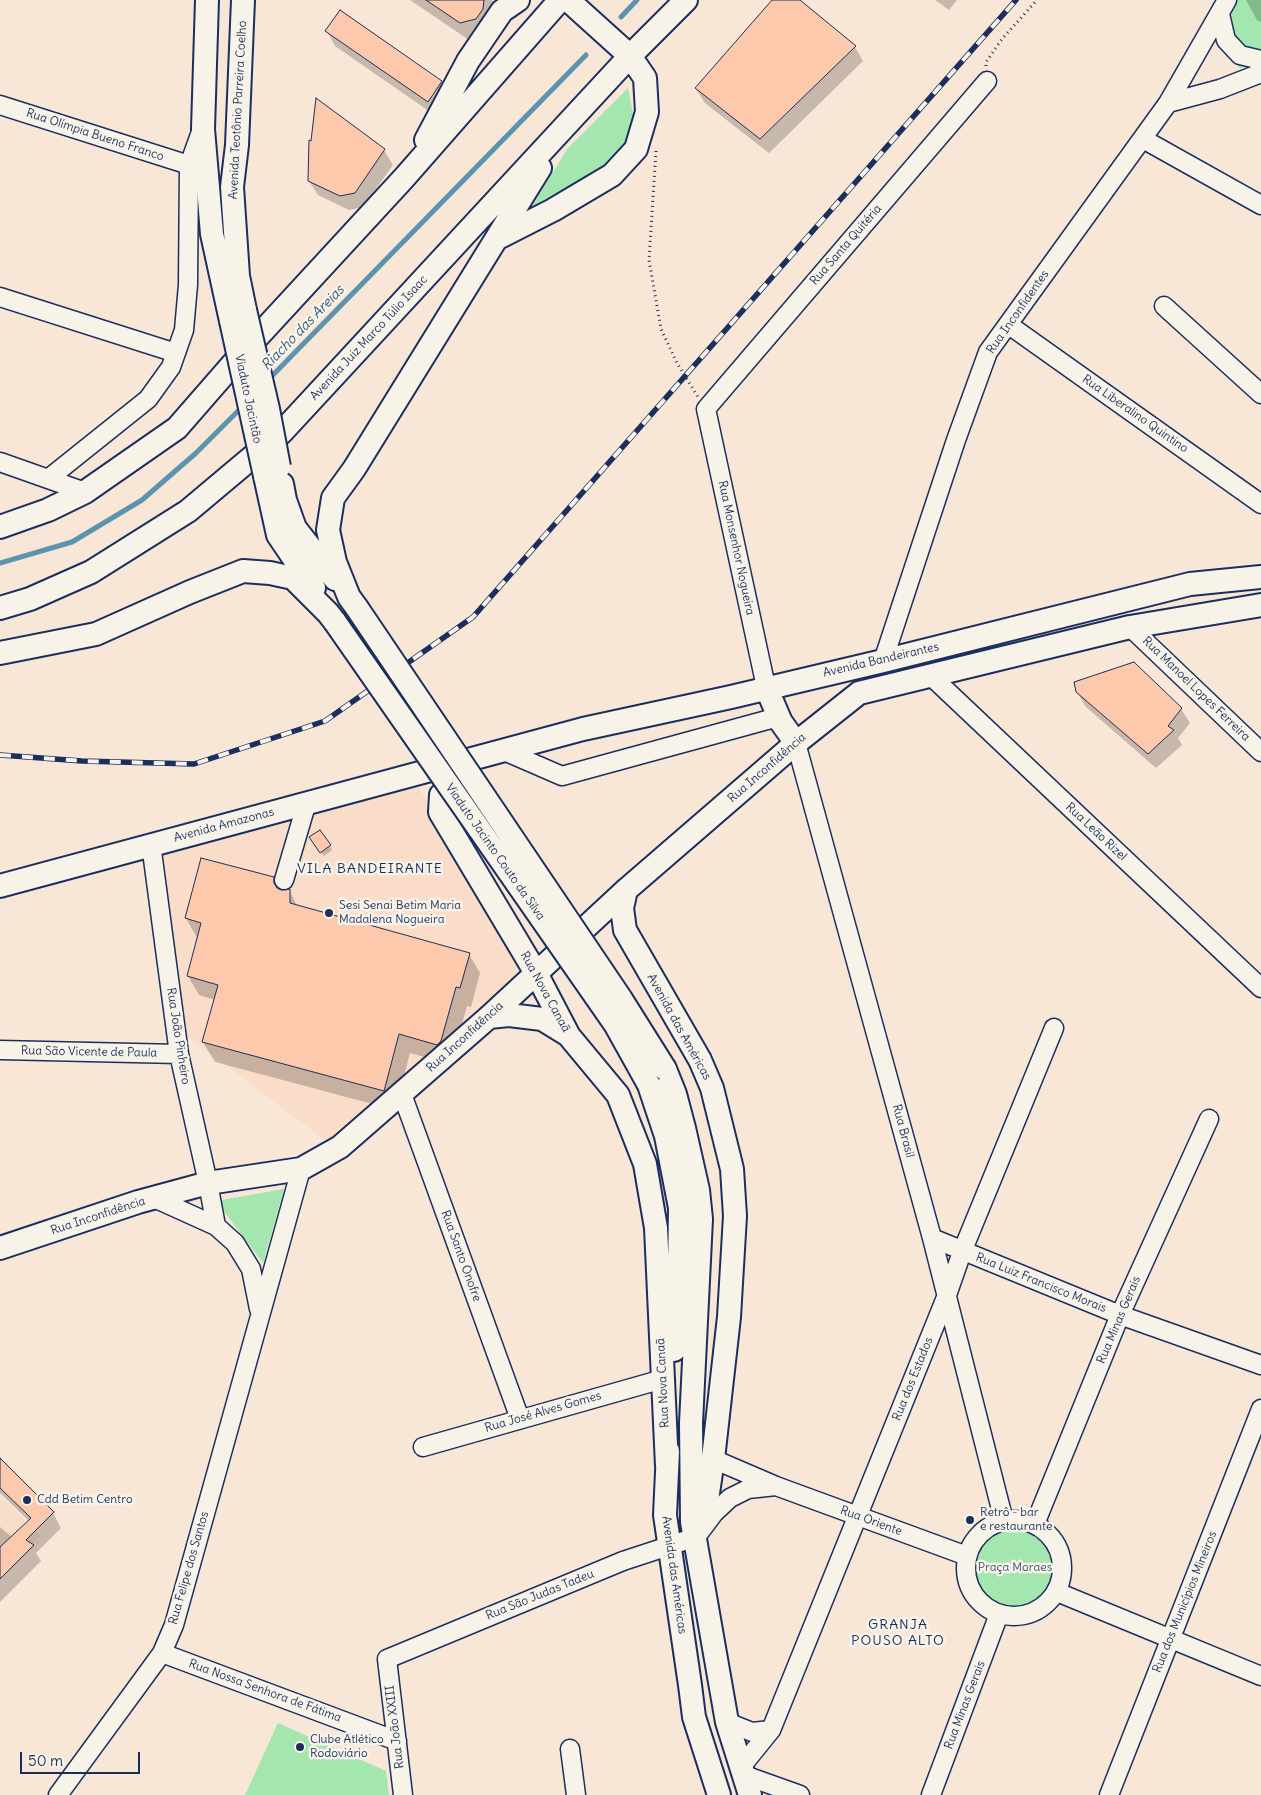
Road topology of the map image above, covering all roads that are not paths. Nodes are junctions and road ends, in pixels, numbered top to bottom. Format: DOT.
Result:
graph roads {
  1 [pos="207,0"];
  2 [pos="243,0"];
  3 [pos="518,0"];
  4 [pos="686,0"];
  5 [pos="569,3"];
  6 [pos="1224,7"];
  7 [pos="624,50"];
  8 [pos="1261,60"];
  9 [pos="1261,73"];
  10 [pos="987,81"];
  11 [pos="1168,103"];
  12 [pos="0,105"];
  13 [pos="565,127"];
  14 [pos="203,129"];
  15 [pos="1143,138"];
  16 [pos="189,165"];
  17 [pos="404,178"];
  18 [pos="1261,205"];
  19 [pos="497,238"];
  20 [pos="0,297"];
  21 [pos="1164,306"];
  22 [pos="238,316"];
  23 [pos="1009,325"];
  24 [pos="176,353"];
  25 [pos="1261,394"];
  26 [pos="706,409"];
  27 [pos="0,462"];
  28 [pos="272,472"];
  29 [pos="48,479"];
  30 [pos="84,492"];
  31 [pos="1261,504"];
  32 [pos="0,527"];
  33 [pos="1261,577"];
  34 [pos="353,603"];
  35 [pos="1261,605"];
  36 [pos="0,608"];
  37 [pos="331,618"];
  38 [pos="1130,627"];
  39 [pos="0,653"];
  40 [pos="883,661"];
  41 [pos="930,676"];
  42 [pos="766,687"];
  43 [pos="778,717"];
  44 [pos="796,743"];
  45 [pos="498,751"];
  46 [pos="1261,752"];
  47 [pos="448,765"];
  48 [pos="307,802"];
  49 [pos="151,844"];
  50 [pos="284,880"];
  51 [pos="0,886"];
  52 [pos="626,890"];
  53 [pos="536,973"];
  54 [pos="1261,988"];
  55 [pos="489,1017"];
  56 [pos="1054,1028"];
  57 [pos="569,1036"];
  58 [pos="0,1050"];
  59 [pos="179,1054"];
  60 [pos="665,1070"];
  61 [pos="649,1085"];
  62 [pos="402,1094"];
  63 [pos="1209,1119"];
  64 [pos="301,1169"];
  65 [pos="208,1183"];
  66 [pos="154,1198"];
  67 [pos="216,1226"];
  68 [pos="932,1238"];
  69 [pos="0,1248"];
  70 [pos="962,1252"];
  71 [pos="947,1296"];
  72 [pos="260,1312"];
  73 [pos="1120,1315"];
  74 [pos="1261,1365"];
  75 [pos="663,1378"];
  76 [pos="1261,1409"];
  77 [pos="520,1419"];
  78 [pos="423,1447"];
  79 [pos="713,1459"];
  80 [pos="668,1466"];
  81 [pos="776,1486"];
  82 [pos="858,1516"];
  83 [pos="1004,1521"];
  84 [pos="1035,1524"];
  85 [pos="694,1529"];
  86 [pos="670,1546"];
  87 [pos="967,1556"];
  88 [pos="1057,1592"];
  89 [pos="998,1614"];
  90 [pos="1171,1638"];
  91 [pos="162,1653"];
  92 [pos="387,1659"];
  93 [pos="1261,1676"];
  94 [pos="719,1678"];
  95 [pos="690,1685"];
  96 [pos="727,1722"];
  97 [pos="771,1730"];
  98 [pos="397,1741"];
  99 [pos="570,1749"];
  100 [pos="745,1779"];
  101 [pos="58,1795"];
  102 [pos="403,1795"];
  103 [pos="576,1795"];
  104 [pos="719,1795"];
  105 [pos="800,1795"];
  106 [pos="931,1795"];
  107 [pos="1109,1795"];
  1 -- 14 [label="main road, Avenida Teotônio Parreira Coelho"];
  2 -- 22 [label="main road, Avenida Teotônio Parreira Coelho"];
  3 -- 17 [label="main road"];
  4 -- 7 [label="main road, Avenida Juiz Marco Túlio Isaac"];
  5 -- 7 [label="main road"];
  5 -- 17 [label="main road"];
  6 -- 8 [label="street"];
  6 -- 11 [label="street, Rua Inconfidentes"];
  7 -- 13 [label="main road, Avenida Juiz Marco Túlio Isaac"];
  7 -- 19 [label="main road"];
  9 -- 11 [label="street"];
  10 -- 26 [label="street, Rua Santa Quitéria"];
  11 -- 15 [label="street, Rua Inconfidentes"];
  12 -- 16 [label="street, Rua Olímpia Bueno Franco"];
  13 -- 19 [label="main road"];
  13 -- 36 [label="main road, Avenida Juiz Marco Túlio Isaac"];
  14 -- 16 [label="street"];
  14 -- 22 [label="main road, Avenida Teotônio Parreira Coelho"];
  15 -- 18 [label="street"];
  15 -- 23 [label="street, Rua Inconfidentes"];
  16 -- 24 [label="street"];
  17 -- 30 [label="main road"];
  19 -- 34 [label="main road"];
  20 -- 24 [label="street"];
  21 -- 25 [label="street"];
  22 -- 28 [label="main road, Viaduto Jacintão, bridge"];
  23 -- 31 [label="street, Rua Liberalino Quintino"];
  23 -- 40 [label="street, Rua Inconfidentes"];
  24 -- 29 [label="street"];
  26 -- 42 [label="street, Rua Monsenhor Nogueira"];
  27 -- 29 [label="street"];
  28 -- 34 [label="main road, Viaduto Jacinto Couto da Silva"];
  28 -- 37 [label="main road, Viaduto Jacinto Couto da Silva"];
  29 -- 30 [label="street"];
  30 -- 32 [label="main road"];
  33 -- 40 [label="main road, Avenida Bandeirantes"];
  34 -- 60 [label="main road, Viaduto Jacinto Couto da Silva, bridge"];
  35 -- 38 [label="main road"];
  37 -- 39 [label="main road"];
  37 -- 61 [label="main road, Viaduto Jacinto Couto da Silva, bridge"];
  38 -- 41 [label="main road"];
  38 -- 46 [label="street, Rua Manoel Lopes Ferreira"];
  40 -- 42 [label="main road, Avenida Bandeirantes"];
  41 -- 44 [label="main road, Rua Inconfidência"];
  41 -- 54 [label="street, Rua Leão Rizel"];
  42 -- 43 [label="main road"];
  42 -- 45 [label="main road, Avenida Bandeirantes"];
  43 -- 44 [label="main road"];
  43 -- 45 [label="street"];
  44 -- 52 [label="main road, Rua Inconfidência"];
  44 -- 68 [label="street, Rua Brasil"];
  45 -- 47 [label="main road, Avenida Bandeirantes"];
  45 -- 53 [label="main road, Rua Nova Canaã"];
  47 -- 48 [label="main road, Avenida Amazonas"];
  48 -- 49 [label="main road, Avenida Amazonas"];
  48 -- 50 [label="street"];
  49 -- 51 [label="main road, Avenida Amazonas"];
  49 -- 59 [label="street, Rua João Pinheiro"];
  52 -- 53 [label="main road, Rua Inconfidência"];
  52 -- 79 [label="main road, Avenida das Américas"];
  53 -- 55 [label="main road, Rua Inconfidência"];
  53 -- 57 [label="main road, Rua Nova Canaã"];
  55 -- 57 [label="main road"];
  55 -- 62 [label="main road, Rua Inconfidência"];
  56 -- 70 [label="street, Rua dos Estados"];
  57 -- 75 [label="main road, Rua Nova Canaã"];
  58 -- 59 [label="street, Rua São Vicente de Paula"];
  59 -- 65 [label="street, Rua João Pinheiro"];
  60 -- 85 [label="main road, Avenida das Américas"];
  61 -- 80 [label="main road, Avenida das Américas"];
  62 -- 64 [label="main road, Rua Inconfidência"];
  62 -- 77 [label="street, Rua Santo Onofre"];
  63 -- 73 [label="street, Rua Minas Gerais"];
  64 -- 65 [label="main road, Rua Inconfidência"];
  64 -- 72 [label="street, Rua Felipe dos Santos"];
  65 -- 66 [label="main road, Rua Inconfidência"];
  65 -- 67 [label="street, Rua João Pinheiro"];
  66 -- 67 [label="street, Rua Felipe dos Santos"];
  66 -- 69 [label="main road, Rua Inconfidência"];
  67 -- 72 [label="street, Rua Felipe dos Santos"];
  68 -- 70 [label="street, Rua Luiz Francisco Morais"];
  68 -- 71 [label="street, Rua Brasil"];
  70 -- 71 [label="street, Rua dos Estados"];
  70 -- 73 [label="street, Rua Luiz Francisco Morais"];
  71 -- 82 [label="street, Rua dos Estados"];
  71 -- 83 [label="street, Rua Brasil"];
  72 -- 91 [label="street, Rua Felipe dos Santos"];
  73 -- 74 [label="street, Rua Luiz Francisco Morais"];
  73 -- 84 [label="street, Rua Minas Gerais"];
  75 -- 77 [label="street, Rua José Alves Gomes"];
  75 -- 80 [label="main road, Rua Nova Canaã"];
  76 -- 90 [label="street, Rua dos Municípios Mineiros"];
  77 -- 78 [label="street, Rua José Alves Gomes"];
  79 -- 81 [label="street, Rua Oriente"];
  79 -- 85 [label="main road, Avenida das Américas"];
  80 -- 86 [label="main road, Avenida das Américas"];
  81 -- 82 [label="street, Rua Oriente"];
  81 -- 85 [label="street, Rua Oriente"];
  82 -- 87 [label="street, Rua Oriente"];
  82 -- 97 [label="street, Rua dos Estados"];
  83 -- 84 [label="street"];
  83 -- 87 [label="street"];
  84 -- 88 [label="street"];
  85 -- 86 [label="street, Rua São Judas Tadeu"];
  85 -- 94 [label="main road, Avenida das Américas"];
  86 -- 92 [label="street, Rua São Judas Tadeu"];
  86 -- 95 [label="main road, Avenida das Américas"];
  87 -- 89 [label="street"];
  88 -- 89 [label="street"];
  88 -- 90 [label="street"];
  89 -- 106 [label="street, Rua Minas Gerais"];
  90 -- 93 [label="street"];
  90 -- 107 [label="street, Rua dos Municípios Mineiros"];
  91 -- 98 [label="street, Rua Nossa Senhora de Fátima"];
  91 -- 101 [label="street, Rua Felipe dos Santos"];
  92 -- 98 [label="street, Rua João XXIII"];
  94 -- 95 [label="main road"];
  94 -- 96 [label="main road, Avenida das Américas"];
  95 -- 104 [label="main road, Avenida das Américas"];
  96 -- 97 [label="street"];
  96 -- 100 [label="main road, Avenida das Américas"];
  97 -- 100 [label="street, Rua dos Estados"];
  98 -- 102 [label="street, Rua João XXIII"];
  99 -- 103 [label="street"];
  100 -- 105 [label="street"];
}
